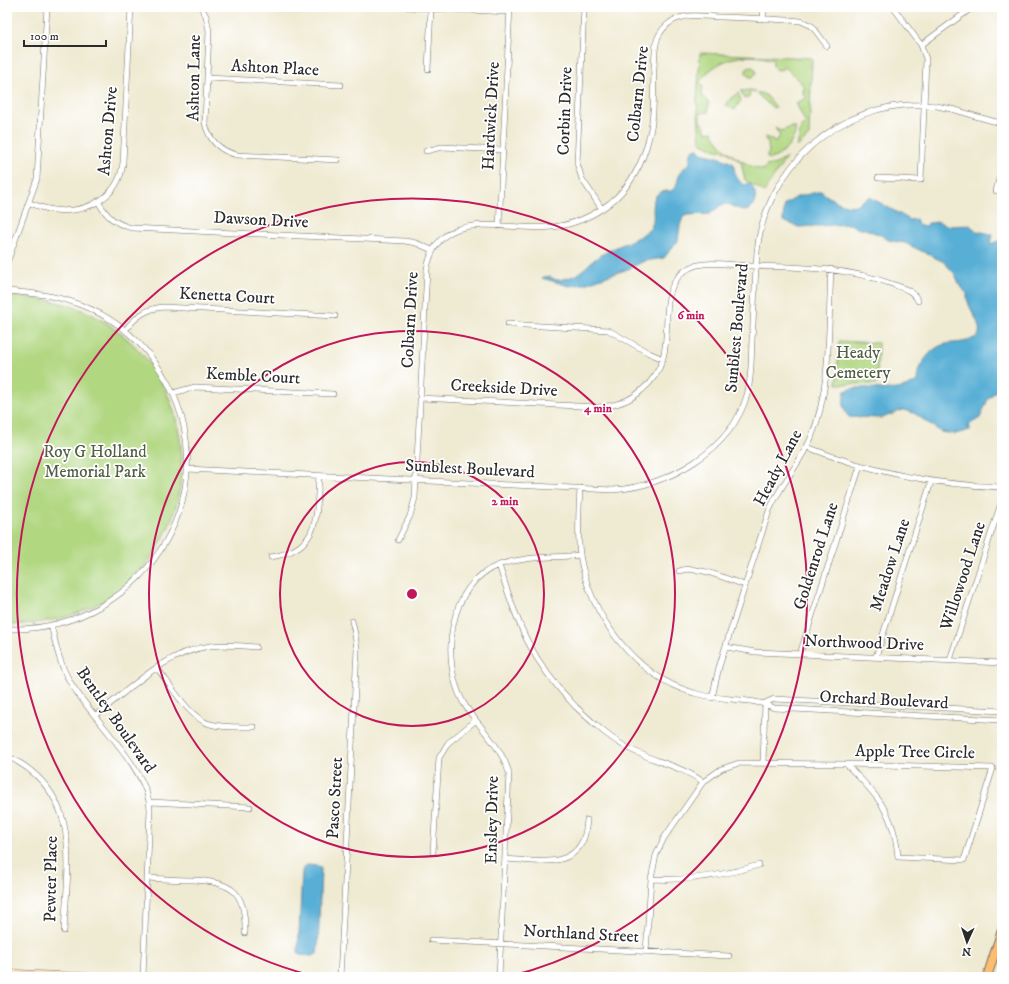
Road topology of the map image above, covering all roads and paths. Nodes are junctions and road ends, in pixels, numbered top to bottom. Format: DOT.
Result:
graph roads {
  1 [pos="47,7"];
  2 [pos="131,7"];
  3 [pos="408,7"];
  4 [pos="584,7"];
  5 [pos="764,7"];
  6 [pos="893,7"];
  7 [pos="973,7"];
  8 [pos="203,8"];
  9 [pos="431,8"];
  10 [pos="510,9"];
  11 [pos="763,19"];
  12 [pos="827,46"];
  13 [pos="921,46"];
  14 [pos="428,69"];
  15 [pos="207,78"];
  16 [pos="341,85"];
  17 [pos="924,105"];
  18 [pos="1002,122"];
  19 [pos="503,150"];
  20 [pos="426,152"];
  21 [pos="338,160"];
  22 [pos="1002,167"];
  23 [pos="878,178"];
  24 [pos="996,191"];
  25 [pos="98,201"];
  26 [pos="30,203"];
  27 [pos="602,209"];
  28 [pos="499,226"];
  29 [pos="432,250"];
  30 [pos="7,263"];
  31 [pos="756,266"];
  32 [pos="831,269"];
  33 [pos="7,291"];
  34 [pos="918,301"];
  35 [pos="335,316"];
  36 [pos="508,324"];
  37 [pos="125,330"];
  38 [pos="663,359"];
  39 [pos="173,393"];
  40 [pos="333,394"];
  41 [pos="420,398"];
  42 [pos="807,447"];
  43 [pos="860,466"];
  44 [pos="187,469"];
  45 [pos="319,476"];
  46 [pos="416,480"];
  47 [pos="931,482"];
  48 [pos="1002,487"];
  49 [pos="580,488"];
  50 [pos="1002,500"];
  51 [pos="398,540"];
  52 [pos="580,555"];
  53 [pos="271,557"];
  54 [pos="499,565"];
  55 [pos="679,571"];
  56 [pos="745,585"];
  57 [pos="352,621"];
  58 [pos="51,625"];
  59 [pos="7,629"];
  60 [pos="256,647"];
  61 [pos="726,647"];
  62 [pos="800,654"];
  63 [pos="876,657"];
  64 [pos="950,660"];
  65 [pos="1002,663"];
  66 [pos="157,668"];
  67 [pos="712,698"];
  68 [pos="765,703"];
  69 [pos="1002,711"];
  70 [pos="95,716"];
  71 [pos="1002,720"];
  72 [pos="475,721"];
  73 [pos="254,727"];
  74 [pos="7,756"];
  75 [pos="763,763"];
  76 [pos="846,764"];
  77 [pos="703,782"];
  78 [pos="150,802"];
  79 [pos="250,807"];
  80 [pos="587,820"];
  81 [pos="433,852"];
  82 [pos="506,859"];
  83 [pos="759,865"];
  84 [pos="147,878"];
  85 [pos="651,879"];
  86 [pos="1002,930"];
  87 [pos="64,931"];
  88 [pos="245,933"];
  89 [pos="431,940"];
  90 [pos="501,944"];
  91 [pos="646,952"];
  92 [pos="730,956"];
  93 [pos="7,973"];
  94 [pos="22,975"];
  95 [pos="89,977"];
  96 [pos="143,977"];
  97 [pos="340,977"];
  98 [pos="499,977"];
  99 [pos="987,977"];
  1 -- 26 [label="street"];
  2 -- 25 [label="street, Ashton Drive"];
  3 -- 9 [label="street"];
  4 -- 27 [label="street, Corbin Drive"];
  5 -- 11 [label="street"];
  6 -- 13 [label="street"];
  7 -- 13 [label="street"];
  8 -- 15 [label="street, Ashton Lane"];
  9 -- 10 [label="street"];
  9 -- 14 [label="street"];
  10 -- 19 [label="street, Hardwick Drive"];
  11 -- 12 [label="street, Colbarn Drive"];
  11 -- 27 [label="street, Colbarn Drive"];
  13 -- 17 [label="street"];
  15 -- 16 [label="street, Ashton Place"];
  15 -- 21 [label="street, Ashton Lane"];
  17 -- 18 [label="street, Sunblest Boulevard"];
  17 -- 23 [label="street"];
  17 -- 31 [label="street, Sunblest Boulevard"];
  19 -- 20 [label="street"];
  19 -- 28 [label="street, Hardwick Drive"];
  22 -- 24 [label="street"];
  25 -- 26 [label="street, Ashton Drive"];
  25 -- 29 [label="street, Dawson Drive"];
  26 -- 30 [label="street"];
  27 -- 28 [label="street, Colbarn Drive"];
  28 -- 29 [label="street, Colbarn Drive"];
  29 -- 41 [label="street, Colbarn Drive"];
  31 -- 32 [label="street, Creekside Drive"];
  31 -- 38 [label="street, Creekside Drive"];
  31 -- 49 [label="street, Sunblest Boulevard"];
  32 -- 34 [label="street, Creekside Drive"];
  32 -- 42 [label="street, Heady Lane"];
  33 -- 37 [label="street"];
  35 -- 37 [label="street, Kenetta Court"];
  36 -- 38 [label="street"];
  37 -- 39 [label="street"];
  38 -- 41 [label="street, Creekside Drive"];
  39 -- 40 [label="street, Kemble Court"];
  39 -- 44 [label="street"];
  41 -- 46 [label="street, Colbarn Drive"];
  42 -- 43 [label="street"];
  42 -- 56 [label="street, Heady Lane"];
  43 -- 47 [label="street"];
  43 -- 62 [label="street, Goldenrod Lane"];
  44 -- 45 [label="street, Sunblest Boulevard"];
  44 -- 58 [label="street"];
  45 -- 46 [label="street, Sunblest Boulevard"];
  45 -- 53 [label="street"];
  46 -- 49 [label="street, Sunblest Boulevard"];
  46 -- 51 [label="street, Colbarn Drive"];
  47 -- 48 [label="street"];
  47 -- 63 [label="street, Meadow Lane"];
  49 -- 52 [label="street, Orchard Boulevard"];
  50 -- 64 [label="street, Willowood Lane"];
  52 -- 54 [label="street, Ensley Drive"];
  52 -- 67 [label="street, Orchard Boulevard"];
  54 -- 72 [label="street, Ensley Drive"];
  54 -- 77 [label="street"];
  55 -- 56 [label="street"];
  56 -- 61 [label="street, Heady Lane"];
  57 -- 97 [label="street, Pasco Street"];
  58 -- 59 [label="street"];
  58 -- 70 [label="street, Bentley Boulevard"];
  60 -- 66 [label="street"];
  61 -- 62 [label="street, Northwood Drive"];
  61 -- 67 [label="street, Heady Lane"];
  62 -- 63 [label="street, Northwood Drive"];
  63 -- 64 [label="street, Northwood Drive"];
  64 -- 65 [label="street, Northwood Drive"];
  66 -- 70 [label="street"];
  66 -- 73 [label="street"];
  67 -- 68 [label="street, Orchard Boulevard"];
  68 -- 69 [label="street, Orchard Boulevard"];
  68 -- 71 [label="street, Orchard Boulevard"];
  68 -- 75 [label="street"];
  70 -- 78 [label="street, Bentley Boulevard"];
  72 -- 81 [label="street"];
  72 -- 82 [label="street, Ensley Drive"];
  74 -- 87 [label="street, Pewter Place"];
  75 -- 76 [label="street"];
  75 -- 77 [label="street"];
  76 -- 76 [label="street, Apple Tree Circle"];
  77 -- 85 [label="street"];
  78 -- 79 [label="street"];
  78 -- 84 [label="street, Bentley Boulevard"];
  80 -- 82 [label="street"];
  82 -- 90 [label="street, Ensley Drive"];
  83 -- 85 [label="street"];
  84 -- 88 [label="street"];
  84 -- 96 [label="street, Bentley Boulevard"];
  85 -- 91 [label="street"];
  86 -- 99 [label="main road"];
  89 -- 90 [label="street, Northland Street"];
  90 -- 91 [label="street, Northland Street"];
  90 -- 98 [label="street, Ensley Drive"];
  91 -- 92 [label="street, Northland Street"];
  93 -- 94 [label="main road"];
  94 -- 95 [label="main road"];
}
